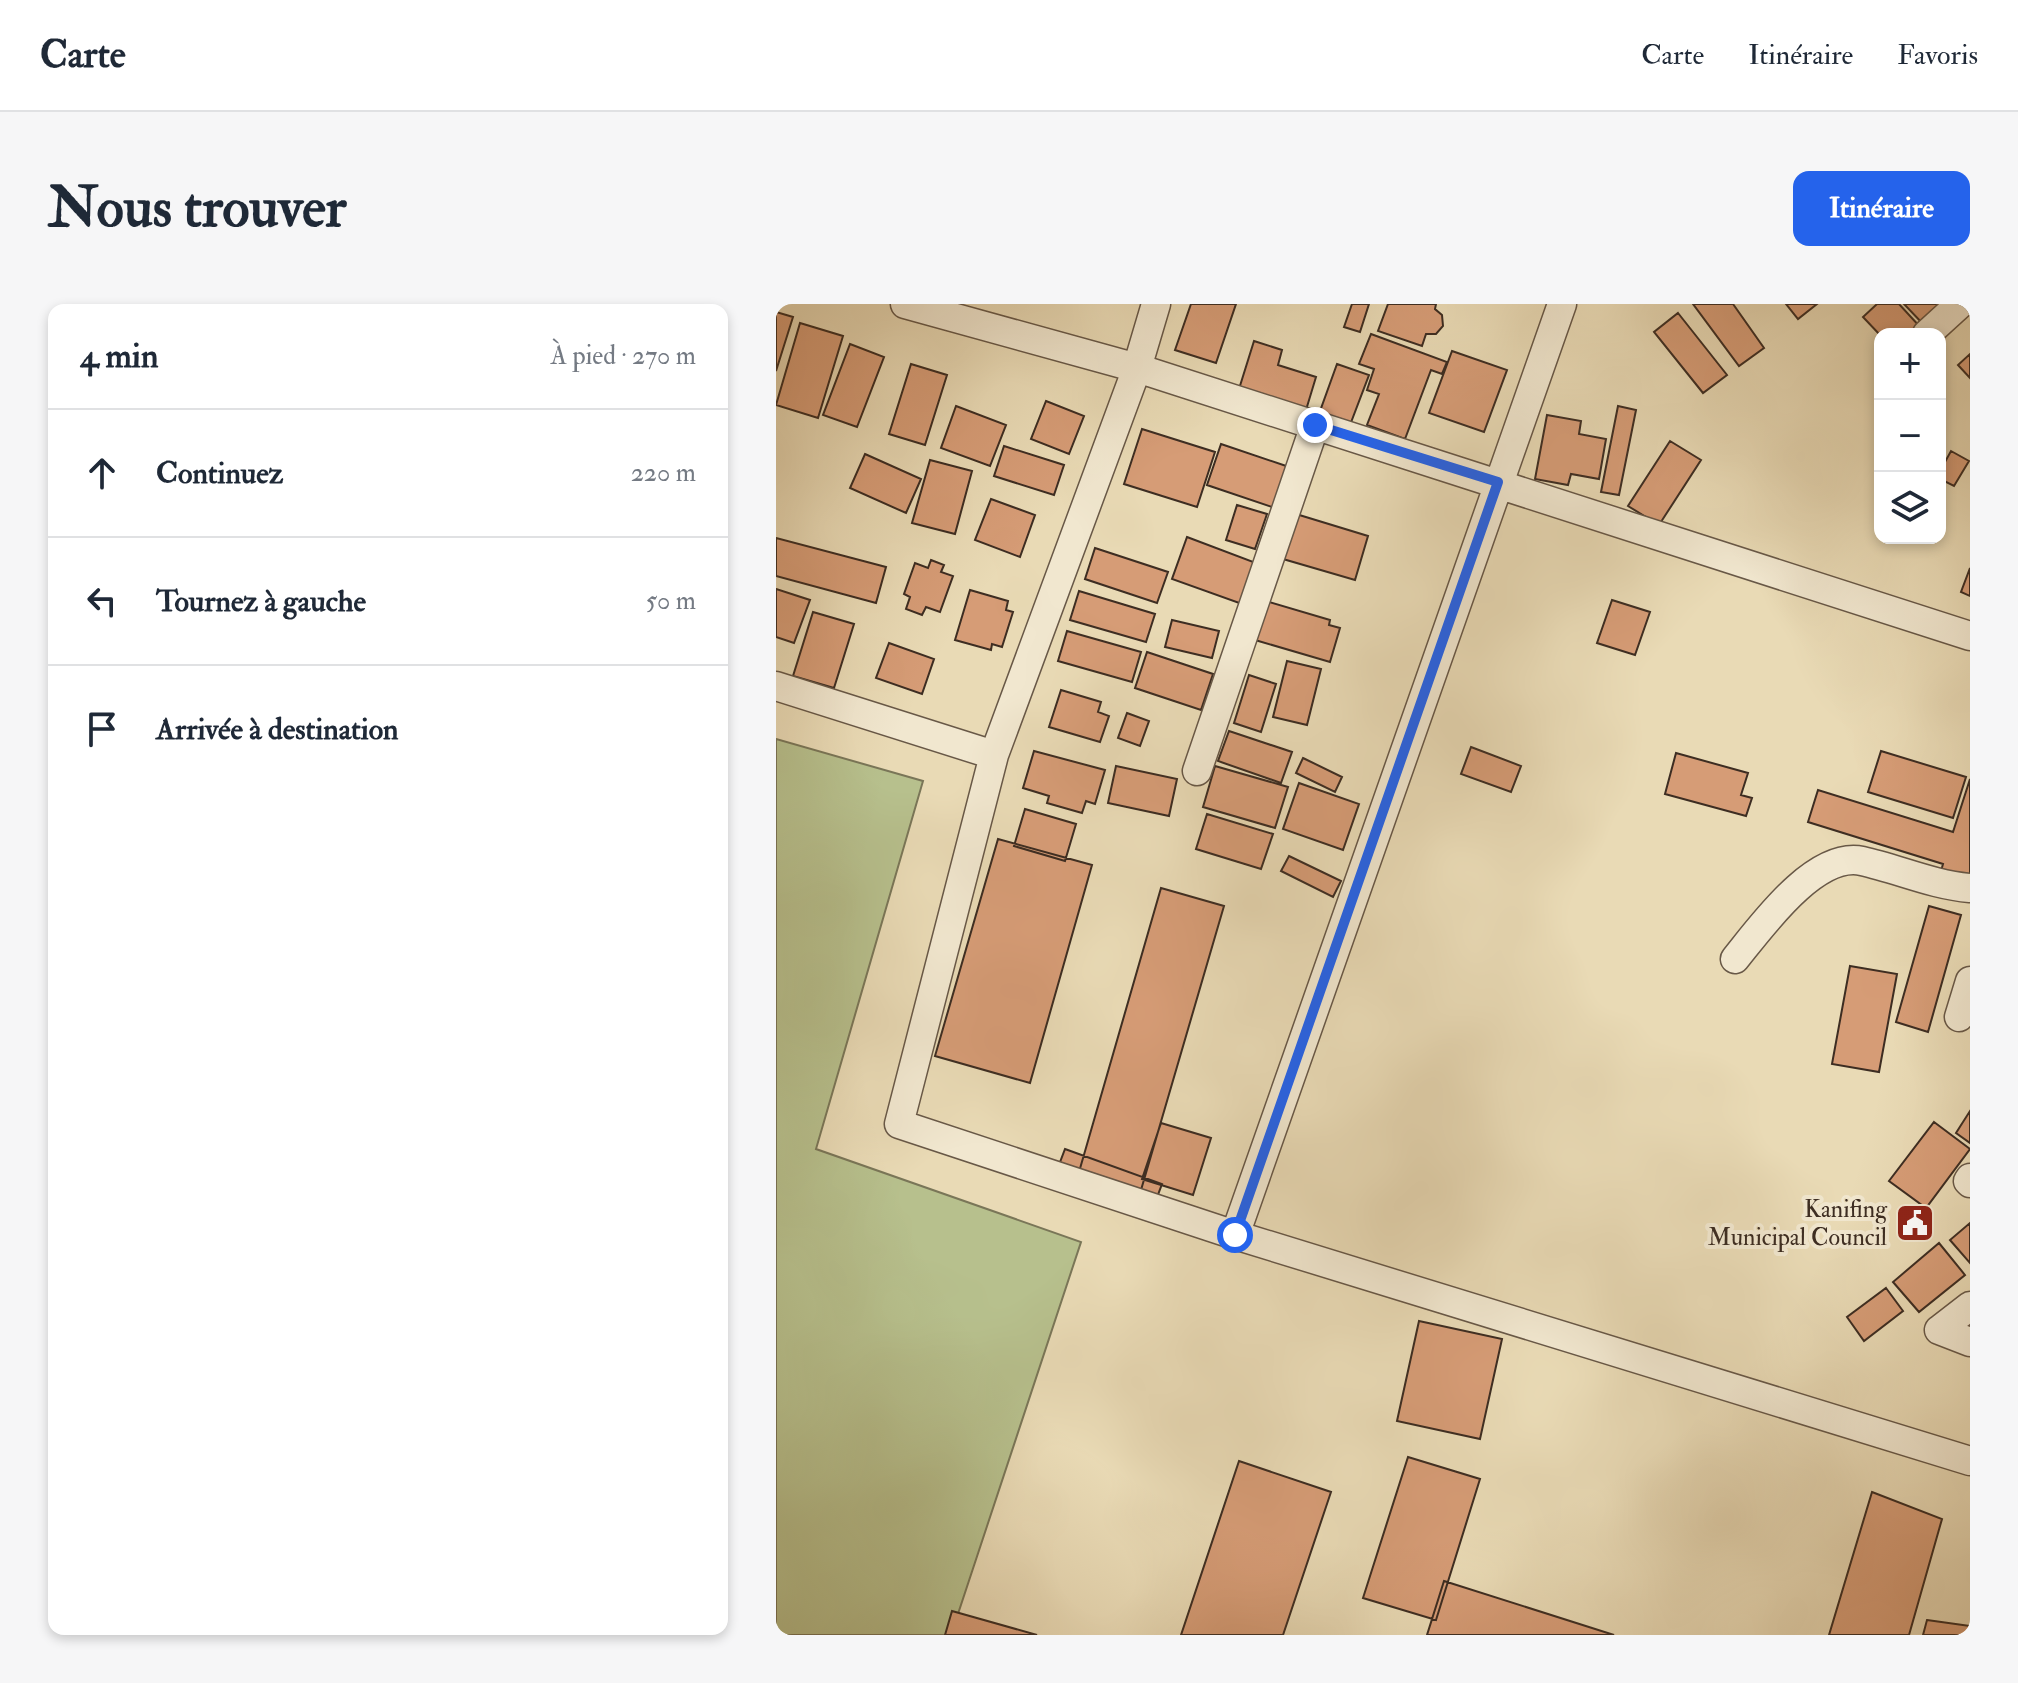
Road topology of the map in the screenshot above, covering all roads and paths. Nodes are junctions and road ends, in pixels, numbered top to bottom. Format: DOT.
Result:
graph roads {
  1 [pos="905,304"];
  2 [pos="1156,304"];
  3 [pos="1562,304"];
  4 [pos="1960,304"];
  5 [pos="1934,328"];
  6 [pos="1137,368"];
  7 [pos="1315,425"];
  8 [pos="1498,482"];
  9 [pos="1970,636"];
  10 [pos="776,686"];
  11 [pos="994,755"];
  12 [pos="1197,771"];
  13 [pos="1970,888"];
  14 [pos="1735,959"];
  15 [pos="1970,981"];
  16 [pos="1959,1017"];
  17 [pos="1235,1235"];
  18 [pos="1970,1306"];
  19 [pos="1970,1342"];
  20 [pos="1970,1461"];
  1 -- 6 [label="street"];
  2 -- 6 [label="street"];
  3 -- 8 [label="street"];
  4 -- 5 [label="street"];
  6 -- 7 [label="street"];
  6 -- 11 [label="street"];
  7 -- 8 [label="street"];
  7 -- 12 [label="street"];
  8 -- 9 [label="street"];
  8 -- 17 [label="street"];
  10 -- 11 [label="street"];
  11 -- 17 [label="street"];
  13 -- 14 [label="street"];
  15 -- 16 [label="street"];
  17 -- 20 [label="street"];
  18 -- 19 [label="street"];
}
